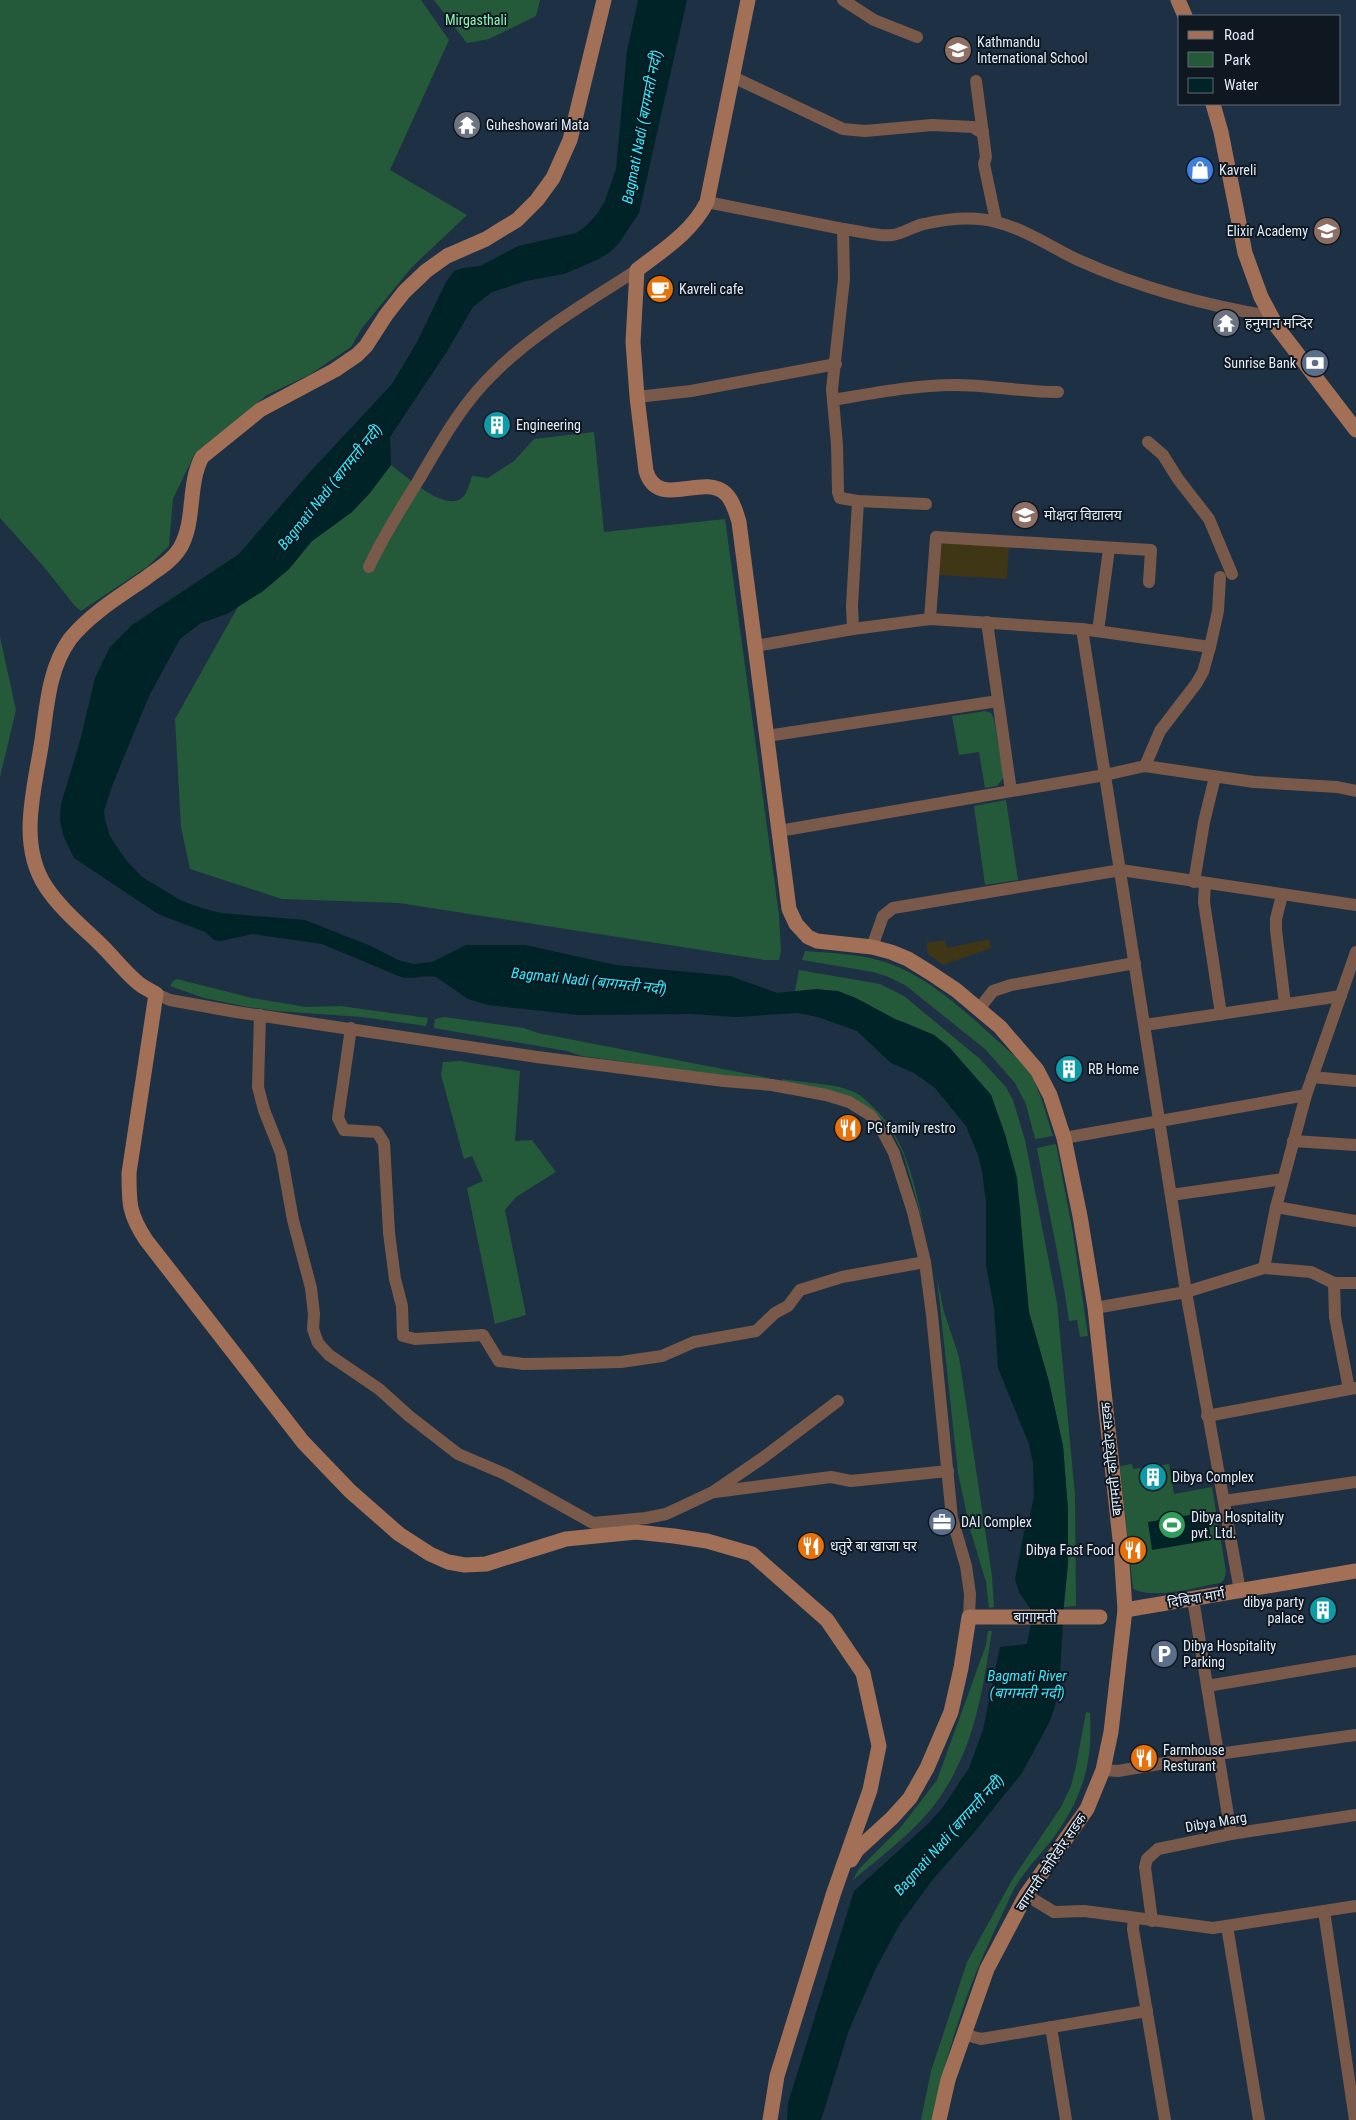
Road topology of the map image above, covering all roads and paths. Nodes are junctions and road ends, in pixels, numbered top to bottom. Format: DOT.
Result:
graph roads {
  1 [pos="604,0"];
  2 [pos="748,0"];
  3 [pos="843,0"];
  4 [pos="1178,0"];
  5 [pos="1185,15"];
  6 [pos="917,37"];
  7 [pos="732,77"];
  8 [pos="976,81"];
  9 [pos="1213,105"];
  10 [pos="983,131"];
  11 [pos="707,202"];
  12 [pos="996,222"];
  13 [pos="843,229"];
  14 [pos="637,270"];
  15 [pos="1270,316"];
  16 [pos="836,364"];
  17 [pos="1058,392"];
  18 [pos="637,397"];
  19 [pos="833,400"];
  20 [pos="1356,430"];
  21 [pos="1148,442"];
  22 [pos="858,501"];
  23 [pos="926,504"];
  24 [pos="1109,549"];
  25 [pos="369,567"];
  26 [pos="1149,582"];
  27 [pos="930,619"];
  28 [pos="987,622"];
  29 [pos="1082,628"];
  30 [pos="853,629"];
  31 [pos="1098,631"];
  32 [pos="756,646"];
  33 [pos="1210,647"];
  34 [pos="998,701"];
  35 [pos="767,736"];
  36 [pos="1145,766"];
  37 [pos="1105,775"];
  38 [pos="1215,777"];
  39 [pos="1011,791"];
  40 [pos="1356,791"];
  41 [pos="779,831"];
  42 [pos="1121,870"];
  43 [pos="1199,882"];
  44 [pos="1282,895"];
  45 [pos="1356,905"];
  46 [pos="872,947"];
  47 [pos="1356,952"];
  48 [pos="1135,963"];
  49 [pos="156,994"];
  50 [pos="1340,996"];
  51 [pos="1285,1004"];
  52 [pos="979,1008"];
  53 [pos="1221,1014"];
  54 [pos="260,1015"];
  55 [pos="1145,1025"];
  56 [pos="351,1028"];
  57 [pos="1312,1077"];
  58 [pos="1356,1080"];
  59 [pos="1306,1095"];
  60 [pos="1160,1121"];
  61 [pos="1064,1138"];
  62 [pos="1293,1141"];
  63 [pos="1356,1145"];
  64 [pos="1283,1179"];
  65 [pos="1171,1195"];
  66 [pos="1276,1207"];
  67 [pos="1356,1221"];
  68 [pos="925,1262"];
  69 [pos="1264,1268"];
  70 [pos="1334,1283"];
  71 [pos="1356,1283"];
  72 [pos="1186,1292"];
  73 [pos="1095,1308"];
  74 [pos="1352,1389"];
  75 [pos="838,1401"];
  76 [pos="1208,1416"];
  77 [pos="948,1471"];
  78 [pos="1356,1482"];
  79 [pos="713,1492"];
  80 [pos="1224,1501"];
  81 [pos="1356,1572"];
  82 [pos="1240,1591"];
  83 [pos="1193,1599"];
  84 [pos="1125,1610"];
  85 [pos="969,1617"];
  86 [pos="1100,1617"];
  87 [pos="1356,1661"];
  88 [pos="1207,1686"];
  89 [pos="1356,1735"];
  90 [pos="1218,1754"];
  91 [pos="1103,1770"];
  92 [pos="1356,1815"];
  93 [pos="1232,1834"];
  94 [pos="834,1892"];
  95 [pos="1026,1895"];
  96 [pos="1356,1906"];
  97 [pos="1324,1911"];
  98 [pos="1134,1918"];
  99 [pos="1152,1920"];
  100 [pos="1227,1926"];
  101 [pos="1147,2011"];
  102 [pos="1051,2027"];
  103 [pos="963,2034"];
  104 [pos="770,2120"];
  105 [pos="939,2120"];
  106 [pos="1066,2120"];
  107 [pos="1165,2120"];
  108 [pos="1259,2120"];
  109 [pos="1355,2120"];
  1 -- 49 [label="main road"];
  2 -- 7 [label="main road"];
  3 -- 6 [label="street"];
  4 -- 5 [label="main road"];
  7 -- 10 [label="street"];
  7 -- 11 [label="main road"];
  8 -- 10 [label="street"];
  9 -- 15 [label="main road"];
  10 -- 12 [label="street"];
  11 -- 13 [label="street"];
  11 -- 14 [label="main road"];
  12 -- 13 [label="street"];
  12 -- 15 [label="street"];
  13 -- 16 [label="street"];
  14 -- 18 [label="main road"];
  14 -- 25 [label="street"];
  15 -- 20 [label="main road"];
  16 -- 18 [label="street"];
  16 -- 19 [label="street"];
  17 -- 19 [label="street"];
  18 -- 32 [label="main road"];
  19 -- 22 [label="street"];
  21 -- 33 [label="street"];
  22 -- 23 [label="street"];
  22 -- 30 [label="street"];
  24 -- 26 [label="street"];
  24 -- 27 [label="street"];
  24 -- 31 [label="street"];
  27 -- 28 [label="street"];
  27 -- 30 [label="street"];
  28 -- 29 [label="street"];
  28 -- 34 [label="street"];
  29 -- 31 [label="street"];
  29 -- 37 [label="street"];
  30 -- 32 [label="street"];
  31 -- 33 [label="street"];
  32 -- 35 [label="main road"];
  33 -- 36 [label="street"];
  34 -- 35 [label="street"];
  34 -- 39 [label="street"];
  35 -- 41 [label="main road"];
  36 -- 37 [label="street"];
  36 -- 38 [label="street"];
  37 -- 39 [label="street"];
  37 -- 42 [label="street"];
  38 -- 40 [label="street"];
  38 -- 43 [label="street"];
  39 -- 41 [label="street"];
  41 -- 46 [label="main road, बागमती कोरिडोर सडक"];
  42 -- 43 [label="street"];
  42 -- 46 [label="street"];
  42 -- 48 [label="street"];
  43 -- 44 [label="street"];
  43 -- 53 [label="street"];
  44 -- 45 [label="street"];
  44 -- 51 [label="street"];
  46 -- 52 [label="main road, बागमती कोरिडोर सडक"];
  47 -- 50 [label="street"];
  48 -- 52 [label="street"];
  48 -- 55 [label="street"];
  49 -- 54 [label="street"];
  49 -- 94 [label="main road"];
  50 -- 51 [label="street"];
  50 -- 57 [label="street"];
  51 -- 53 [label="street"];
  52 -- 61 [label="main road, बागमती कोरिडोर सडक"];
  53 -- 55 [label="street"];
  54 -- 56 [label="street"];
  54 -- 79 [label="street"];
  55 -- 60 [label="street"];
  56 -- 68 [label="street"];
  56 -- 68 [label="street"];
  57 -- 58 [label="street"];
  57 -- 59 [label="street"];
  59 -- 60 [label="street"];
  59 -- 62 [label="street"];
  60 -- 61 [label="street"];
  60 -- 65 [label="street"];
  61 -- 73 [label="main road, बागमती कोरिडोर सडक"];
  62 -- 63 [label="street"];
  62 -- 64 [label="street"];
  64 -- 65 [label="street"];
  64 -- 66 [label="street"];
  65 -- 72 [label="street"];
  66 -- 67 [label="street"];
  66 -- 69 [label="street"];
  68 -- 77 [label="street"];
  69 -- 70 [label="street"];
  69 -- 72 [label="street"];
  70 -- 71 [label="street"];
  70 -- 74 [label="street"];
  72 -- 73 [label="street"];
  72 -- 76 [label="street"];
  73 -- 84 [label="main road, बागमती कोरिडोर सडक"];
  74 -- 76 [label="street"];
  75 -- 79 [label="street"];
  76 -- 80 [label="street"];
  77 -- 79 [label="street"];
  77 -- 85 [label="street"];
  78 -- 80 [label="street"];
  80 -- 82 [label="street"];
  81 -- 82 [label="main road, दिबिया मार्ग"];
  82 -- 83 [label="main road, दिबिया मार्ग"];
  83 -- 84 [label="main road, दिबिया मार्ग"];
  83 -- 88 [label="street"];
  84 -- 91 [label="main road, बागमती कोरिडोर सडक"];
  85 -- 86 [label="main road, बागामती"];
  85 -- 94 [label="main road"];
  87 -- 88 [label="street"];
  88 -- 90 [label="street"];
  89 -- 90 [label="street"];
  90 -- 91 [label="street"];
  90 -- 93 [label="street"];
  91 -- 95 [label="main road, बागमती कोरिडोर सडक"];
  92 -- 93 [label="street, Dibya Marg"];
  93 -- 99 [label="street, Dibya Marg"];
  94 -- 104 [label="main road"];
  95 -- 98 [label="street"];
  95 -- 103 [label="main road, बागमती कोरिडोर सडक"];
  96 -- 97 [label="street"];
  97 -- 100 [label="street"];
  97 -- 109 [label="street"];
  98 -- 99 [label="street"];
  98 -- 101 [label="street"];
  99 -- 100 [label="street"];
  100 -- 108 [label="street"];
  101 -- 102 [label="street"];
  101 -- 107 [label="street"];
  102 -- 103 [label="street"];
  102 -- 106 [label="street"];
  103 -- 105 [label="main road, बागमती कोरिडोर सडक"];
}
